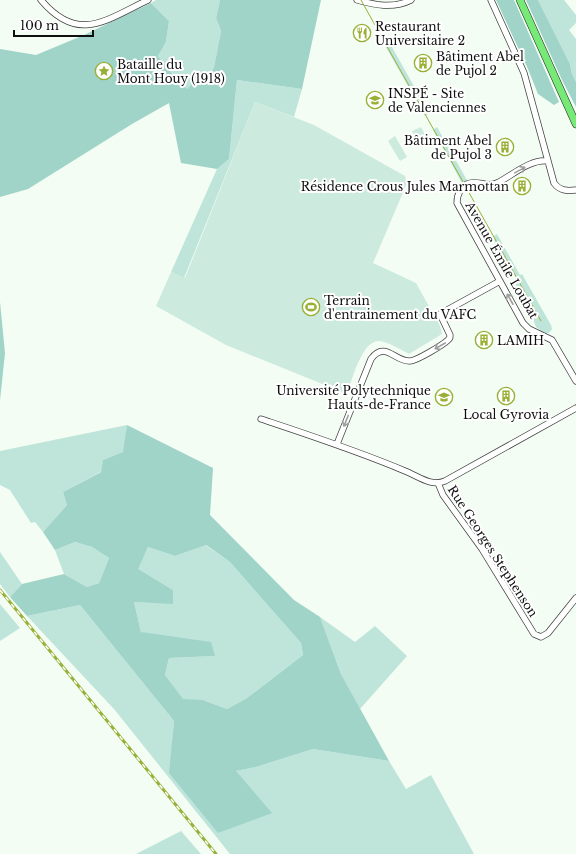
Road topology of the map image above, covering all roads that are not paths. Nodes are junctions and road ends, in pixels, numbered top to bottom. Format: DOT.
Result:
graph roads {
  1 [pos="41,0"];
  2 [pos="148,0"];
  3 [pos="357,0"];
  4 [pos="410,0"];
  5 [pos="491,0"];
  6 [pos="520,0"];
  7 [pos="576,124"];
  8 [pos="548,160"];
  9 [pos="574,190"];
  10 [pos="500,281"];
  11 [pos="576,381"];
  12 [pos="576,408"];
  13 [pos="261,419"];
  14 [pos="337,444"];
  15 [pos="438,484"];
  16 [pos="576,598"];
  1 -- 2 [label="street"];
  3 -- 4 [label="street"];
  5 -- 8 [label="street"];
  6 -- 7 [label="main road"];
  8 -- 9 [label="street"];
  10 -- 8 [label="street, Avenue Émile Loubat, one-way"];
  11 -- 10 [label="street, Avenue Émile Loubat, one-way"];
  10 -- 14 [label="street, one-way"];
  12 -- 15 [label="street"];
  13 -- 14 [label="street, Rue Georges Stephenson"];
  14 -- 15 [label="street, Rue Georges Stephenson"];
  15 -- 16 [label="street, Rue Georges Stephenson"];
}
